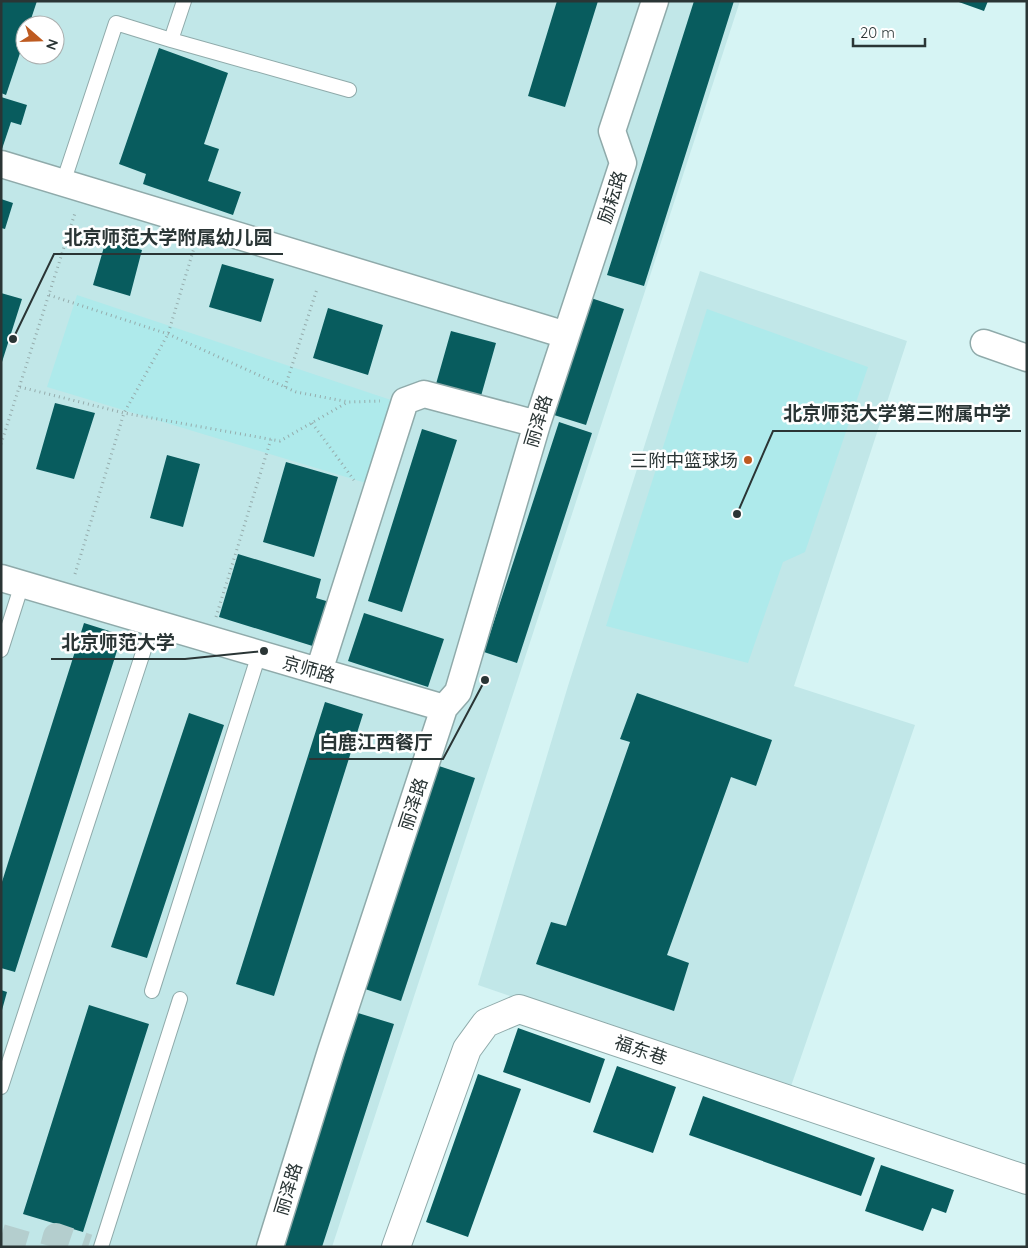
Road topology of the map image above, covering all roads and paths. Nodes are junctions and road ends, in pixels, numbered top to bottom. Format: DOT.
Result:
graph roads {
  1 [pos="184,1"];
  2 [pos="655,1"];
  3 [pos="171,40"];
  4 [pos="349,90"];
  5 [pos="1,164"];
  6 [pos="73,186"];
  7 [pos="194,248"];
  8 [pos="316,289"];
  9 [pos="49,295"];
  10 [pos="168,334"];
  11 [pos="566,335"];
  12 [pos="984,342"];
  13 [pos="1027,358"];
  14 [pos="20,386"];
  15 [pos="285,387"];
  16 [pos="405,401"];
  17 [pos="348,402"];
  18 [pos="124,414"];
  19 [pos="312,423"];
  20 [pos="537,424"];
  21 [pos="271,439"];
  22 [pos="1,444"];
  23 [pos="372,505"];
  24 [pos="12,581"];
  25 [pos="68,598"];
  26 [pos="153,622"];
  27 [pos="209,639"];
  28 [pos="1,650"];
  29 [pos="259,654"];
  30 [pos="319,672"];
  31 [pos="444,708"];
  32 [pos="152,991"];
  33 [pos="180,999"];
  34 [pos="1,1087"];
  35 [pos="1027,1180"];
  36 [pos="101,1247"];
  37 [pos="270,1247"];
  38 [pos="396,1247"];
  1 -- 3 [label="lane"];
  2 -- 11 [label="street, 励耘路"];
  3 -- 4 [label="lane"];
  3 -- 6 [label="lane"];
  5 -- 6 [label="street"];
  6 -- 9 [label="path"];
  6 -- 11 [label="street"];
  7 -- 10 [label="path"];
  8 -- 15 [label="path"];
  9 -- 10 [label="path"];
  9 -- 14 [label="path"];
  10 -- 15 [label="path"];
  10 -- 18 [label="path"];
  11 -- 20 [label="street, 丽泽路"];
  12 -- 13 [label="street"];
  14 -- 18 [label="path"];
  14 -- 22 [label="path"];
  15 -- 17 [label="path"];
  16 -- 17 [label="path"];
  16 -- 20 [label="street"];
  16 -- 23 [label="street"];
  17 -- 19 [label="path"];
  18 -- 21 [label="path"];
  18 -- 25 [label="path"];
  19 -- 21 [label="path"];
  19 -- 23 [label="path"];
  20 -- 31 [label="street, 丽泽路"];
  21 -- 27 [label="path"];
  23 -- 30 [label="street"];
  24 -- 25 [label="street, 京师路"];
  24 -- 28 [label="lane"];
  25 -- 26 [label="street, 京师路"];
  26 -- 27 [label="street, 京师路"];
  26 -- 34 [label="lane"];
  27 -- 29 [label="street, 京师路"];
  29 -- 30 [label="street, 京师路"];
  29 -- 32 [label="lane"];
  30 -- 31 [label="street, 京师路"];
  31 -- 37 [label="street, 丽泽路"];
  33 -- 36 [label="lane"];
  35 -- 38 [label="street, 福东巷"];
}
